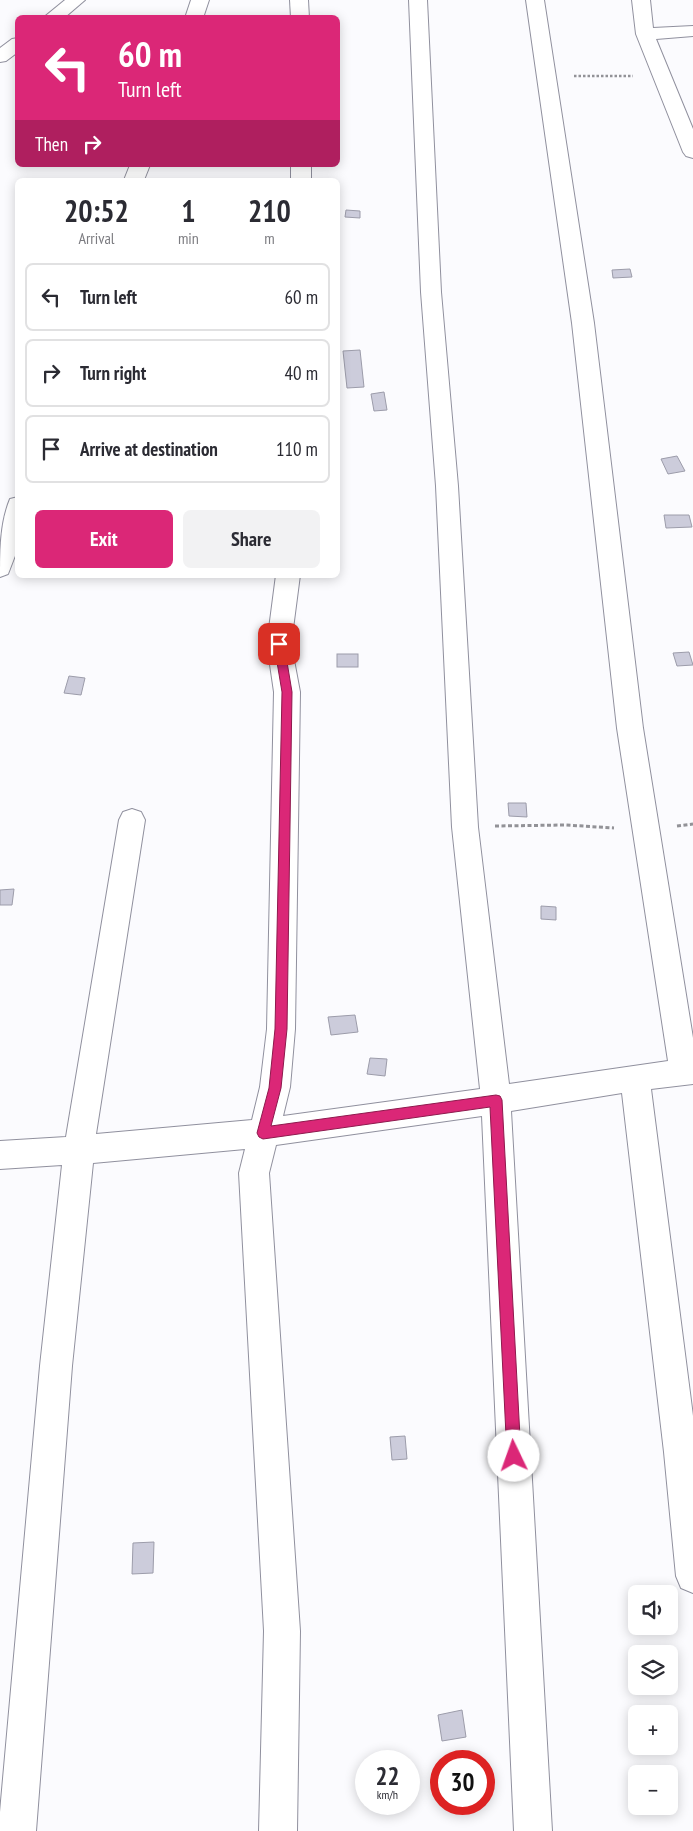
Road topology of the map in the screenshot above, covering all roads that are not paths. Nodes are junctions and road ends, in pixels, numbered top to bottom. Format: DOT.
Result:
graph roads {
  1 [pos="76,0"];
  2 [pos="200,0"];
  3 [pos="299,0"];
  4 [pos="418,0"];
  5 [pos="535,0"];
  6 [pos="641,0"];
  7 [pos="56,15"];
  8 [pos="195,15"];
  9 [pos="300,15"];
  10 [pos="693,31"];
  11 [pos="645,34"];
  12 [pos="15,45"];
  13 [pos="0,57"];
  14 [pos="693,152"];
  15 [pos="15,516"];
  16 [pos="0,568"];
  17 [pos="288,578"];
  18 [pos="132,820"];
  19 [pos="688,1072"];
  20 [pos="635,1078"];
  21 [pos="496,1100"];
  22 [pos="263,1133"];
  23 [pos="79,1150"];
  24 [pos="0,1155"];
  25 [pos="693,1576"];
  26 [pos="17,1831"];
  27 [pos="278,1831"];
  28 [pos="533,1831"];
  1 -- 7 [label="street"];
  2 -- 8 [label="street"];
  3 -- 9 [label="street"];
  4 -- 21 [label="street"];
  5 -- 19 [label="street"];
  6 -- 11 [label="street"];
  10 -- 11 [label="street"];
  11 -- 14 [label="street"];
  12 -- 13 [label="street"];
  15 -- 16 [label="street"];
  17 -- 22 [label="street"];
  18 -- 23 [label="street"];
  19 -- 20 [label="street"];
  20 -- 21 [label="street"];
  20 -- 25 [label="street"];
  21 -- 22 [label="street"];
  21 -- 28 [label="street"];
  22 -- 23 [label="street"];
  22 -- 27 [label="street"];
  23 -- 24 [label="street"];
  23 -- 26 [label="street"];
}
